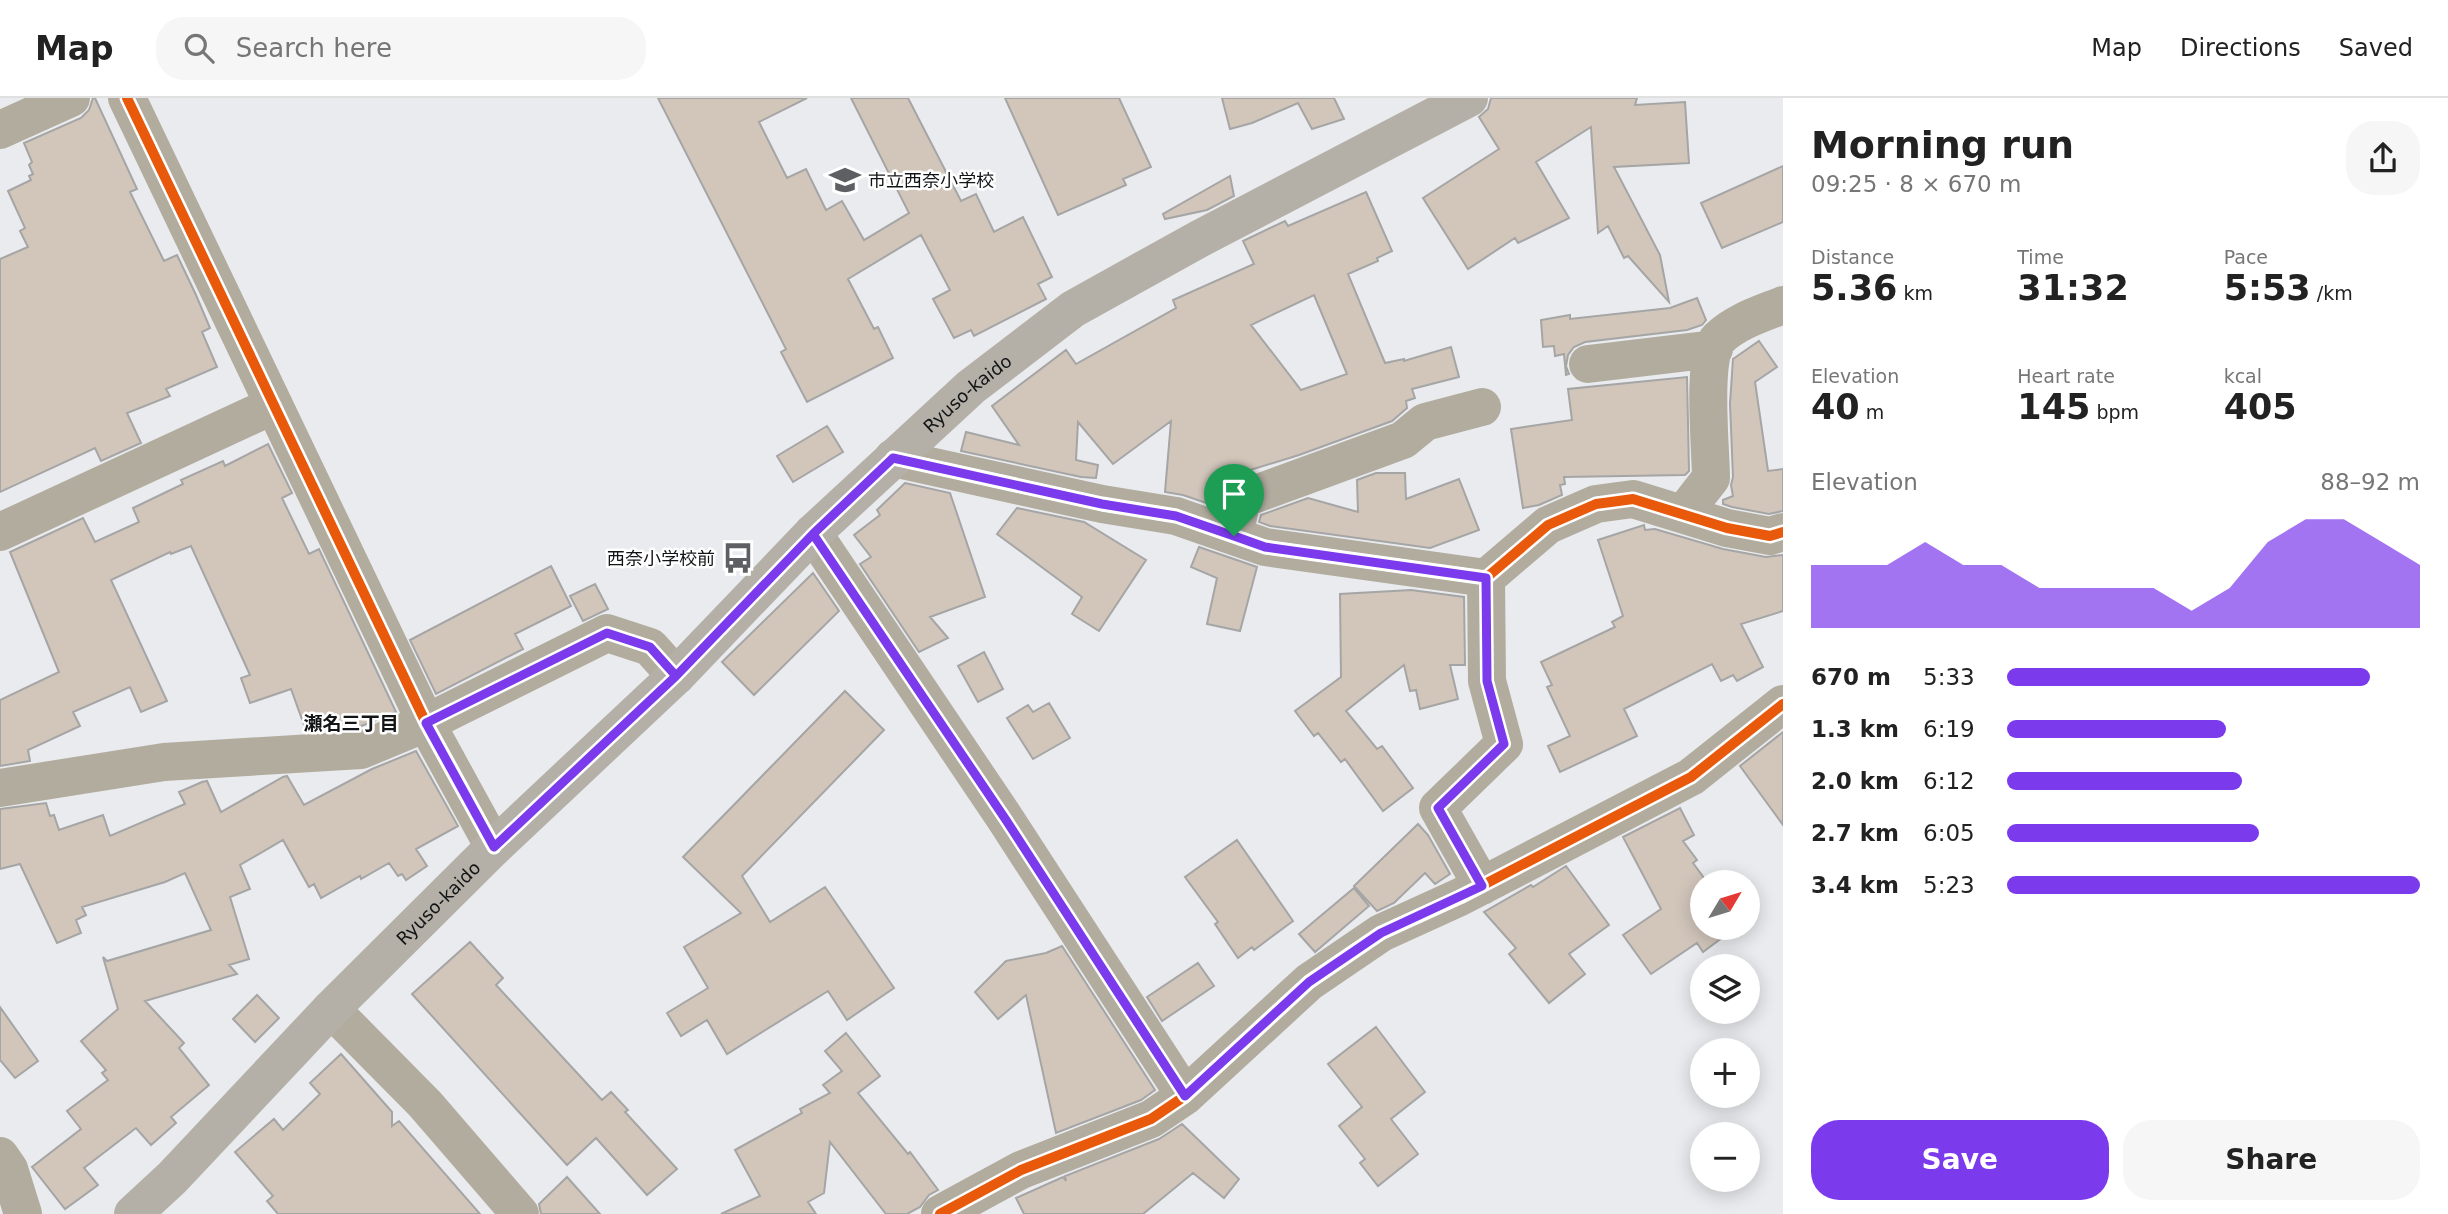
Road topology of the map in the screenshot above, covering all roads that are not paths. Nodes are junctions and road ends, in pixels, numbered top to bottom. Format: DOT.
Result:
graph roads {
  1 [pos="71,98"];
  2 [pos="127,98"];
  3 [pos="1469,98"];
  4 [pos="0,130"];
  5 [pos="1783,305"];
  6 [pos="1714,349"];
  7 [pos="1588,364"];
  8 [pos="274,405"];
  9 [pos="1482,407"];
  10 [pos="893,458"];
  11 [pos="1682,514"];
  12 [pos="0,532"];
  13 [pos="1783,532"];
  14 [pos="813,534"];
  15 [pos="1234,536"];
  16 [pos="1486,578"];
  17 [pos="676,676"];
  18 [pos="1783,704"];
  19 [pos="426,723"];
  20 [pos="0,788"];
  21 [pos="494,847"];
  22 [pos="1482,886"];
  23 [pos="331,1009"];
  24 [pos="1185,1096"];
  25 [pos="0,1156"];
  26 [pos="23,1214"];
  27 [pos="133,1214"];
  28 [pos="520,1214"];
  29 [pos="940,1214"];
  1 -- 4 [label="street"];
  2 -- 8 [label="street"];
  3 -- 10 [label="main road, Ryuso-kaido"];
  5 -- 6 [label="street"];
  6 -- 7 [label="street"];
  6 -- 11 [label="street"];
  8 -- 12 [label="street"];
  8 -- 19 [label="street"];
  9 -- 15 [label="street"];
  10 -- 14 [label="main road, Ryuso-kaido"];
  10 -- 15 [label="street"];
  11 -- 13 [label="street"];
  11 -- 16 [label="street"];
  14 -- 17 [label="main road, Ryuso-kaido"];
  14 -- 24 [label="street"];
  15 -- 16 [label="street"];
  16 -- 22 [label="street"];
  17 -- 19 [label="street"];
  17 -- 21 [label="main road, Ryuso-kaido"];
  18 -- 22 [label="street"];
  19 -- 20 [label="street"];
  19 -- 21 [label="street"];
  21 -- 23 [label="main road, Ryuso-kaido"];
  22 -- 24 [label="street"];
  23 -- 27 [label="main road, Ryuso-kaido"];
  23 -- 28 [label="street"];
  24 -- 29 [label="street"];
  25 -- 26 [label="street"];
}
